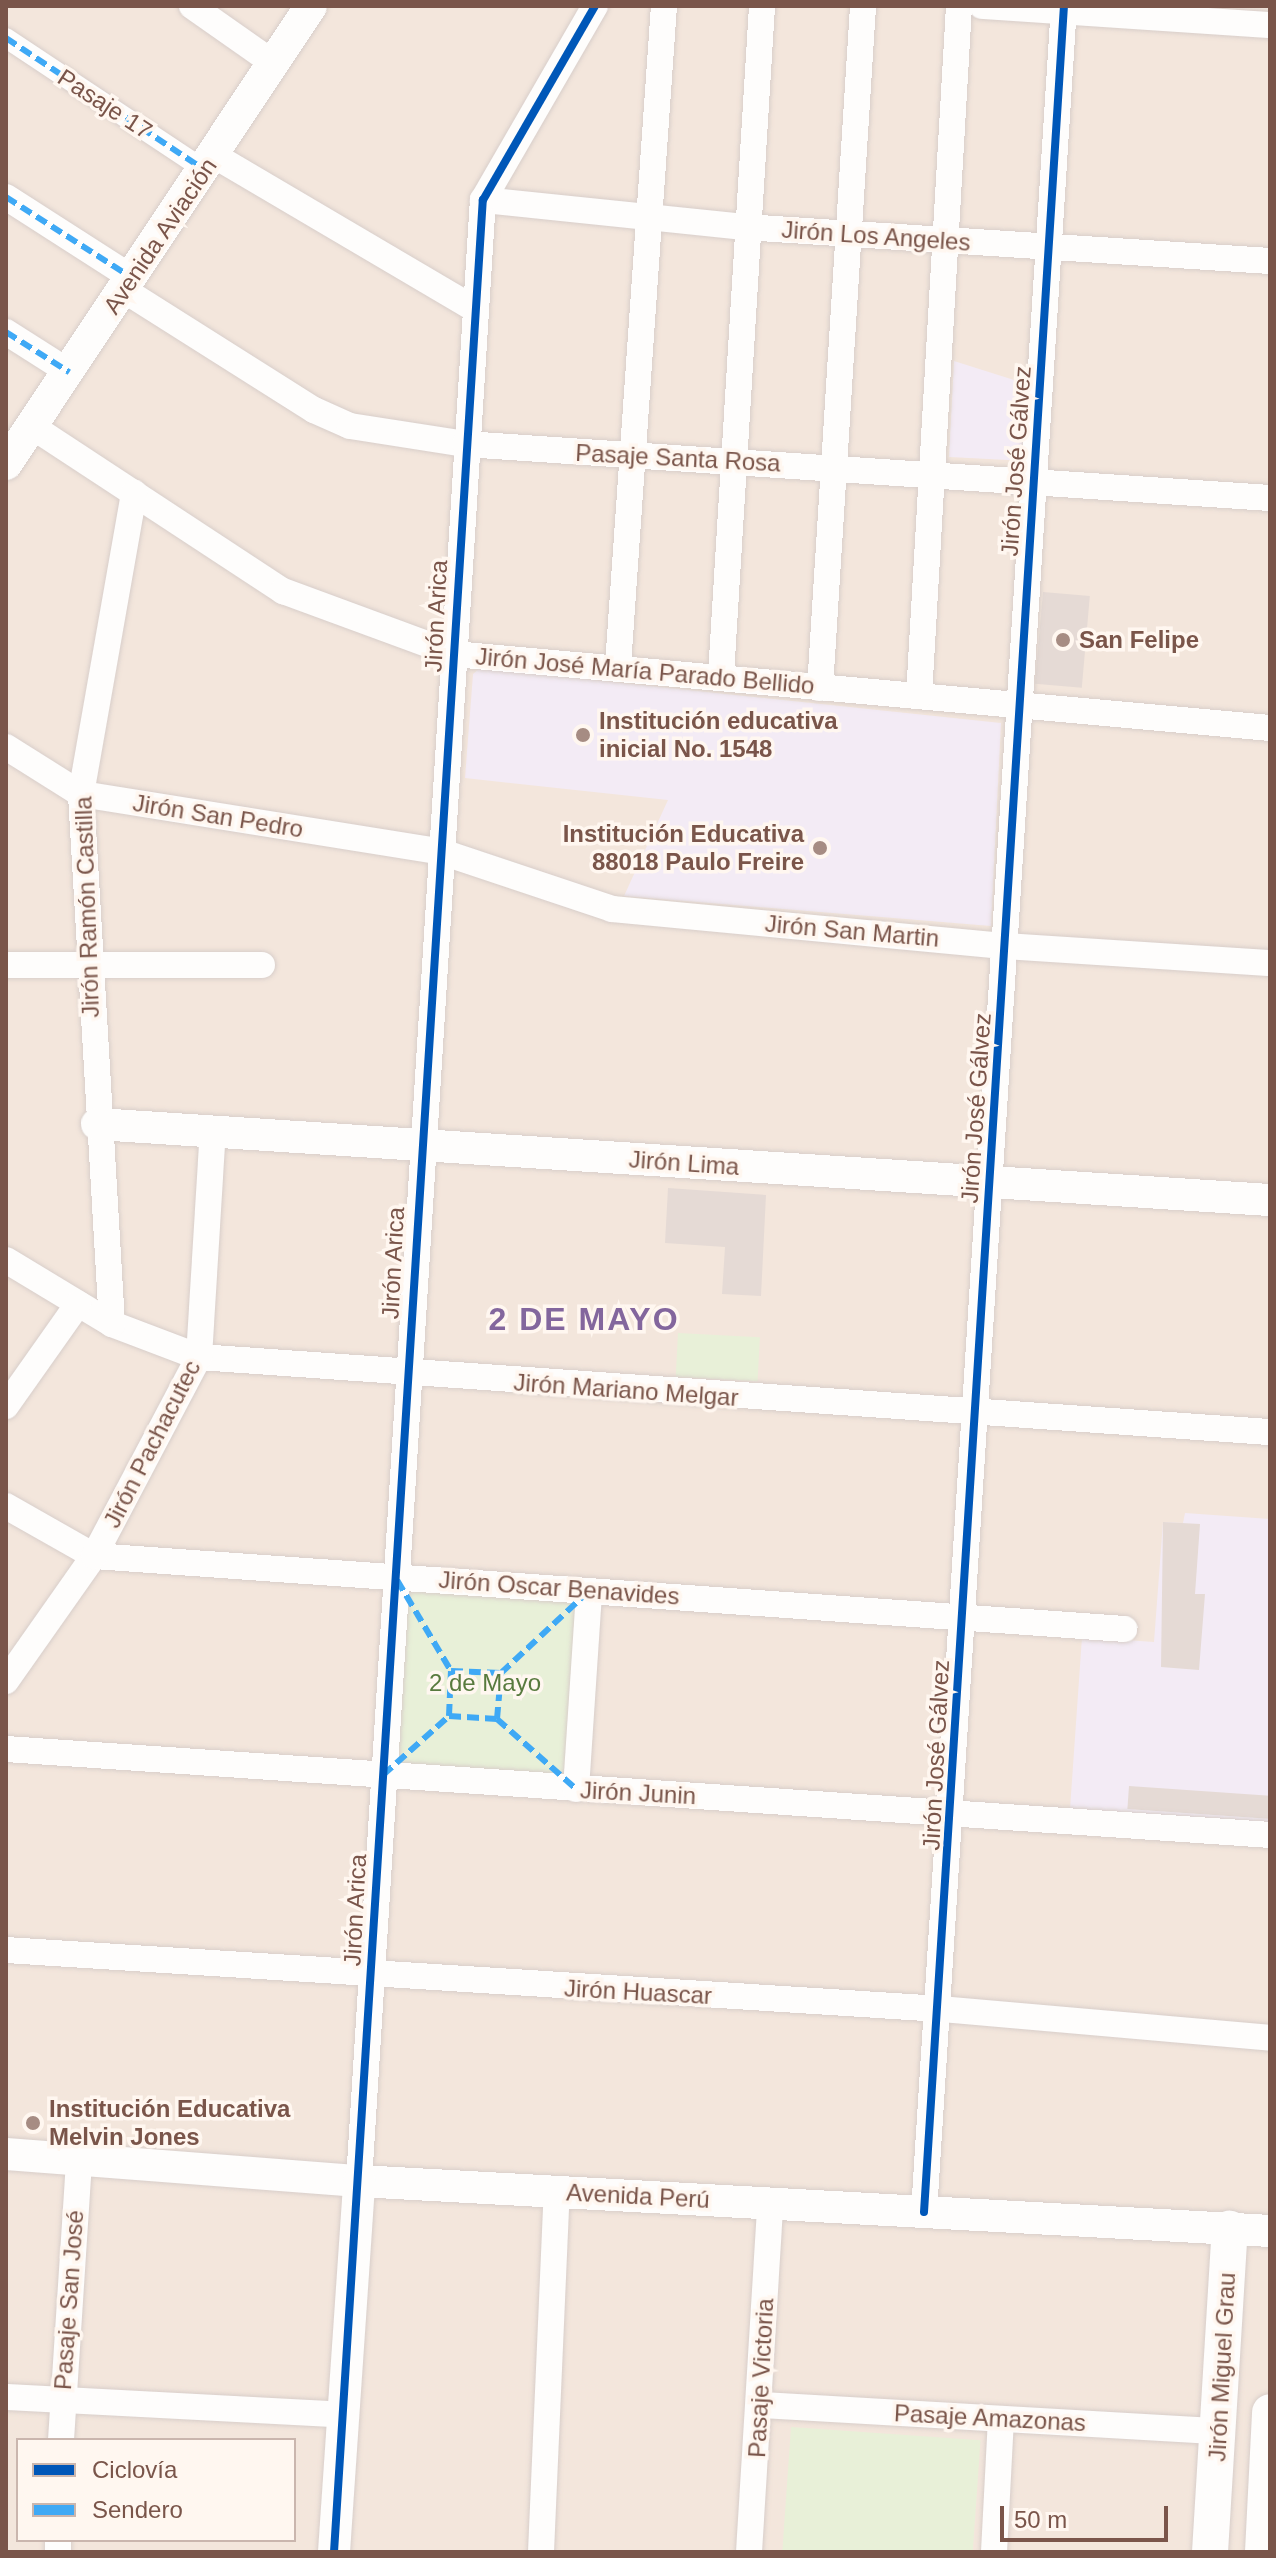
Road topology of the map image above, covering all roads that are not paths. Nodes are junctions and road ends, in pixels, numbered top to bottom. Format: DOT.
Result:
graph roads {
  1 [pos="192,6"];
  2 [pos="311,6"];
  3 [pos="595,6"];
  4 [pos="664,6"];
  5 [pos="762,6"];
  6 [pos="863,6"];
  7 [pos="959,6"];
  8 [pos="982,6"];
  9 [pos="1064,9"];
  10 [pos="1270,25"];
  11 [pos="6,38"];
  12 [pos="273,63"];
  13 [pos="210,163"];
  14 [pos="6,197"];
  15 [pos="483,200"];
  16 [pos="646,219"];
  17 [pos="744,227"];
  18 [pos="845,233"];
  19 [pos="947,240"];
  20 [pos="1049,247"];
  21 [pos="1270,261"];
  22 [pos="128,284"];
  23 [pos="475,309"];
  24 [pos="6,332"];
  25 [pos="69,372"];
  26 [pos="30,425"];
  27 [pos="465,444"];
  28 [pos="633,457"];
  29 [pos="731,460"];
  30 [pos="6,464"];
  31 [pos="832,467"];
  32 [pos="934,471"];
  33 [pos="1035,480"];
  34 [pos="134,493"];
  35 [pos="1270,498"];
  36 [pos="454,654"];
  37 [pos="618,665"];
  38 [pos="721,675"];
  39 [pos="820,688"];
  40 [pos="919,696"];
  41 [pos="1020,708"];
  42 [pos="1270,728"];
  43 [pos="6,747"];
  44 [pos="81,794"];
  45 [pos="442,852"];
  46 [pos="1006,946"];
  47 [pos="1270,963"];
  48 [pos="88,964"];
  49 [pos="6,965"];
  50 [pos="262,965"];
  51 [pos="97,1124"];
  52 [pos="213,1129"];
  53 [pos="420,1145"];
  54 [pos="991,1182"];
  55 [pos="1270,1200"];
  56 [pos="6,1260"];
  57 [pos="78,1304"];
  58 [pos="112,1324"];
  59 [pos="199,1357"];
  60 [pos="407,1376"];
  61 [pos="6,1406"];
  62 [pos="977,1413"];
  63 [pos="1270,1432"];
  64 [pos="6,1506"];
  65 [pos="94,1556"];
  66 [pos="395,1577"];
  67 [pos="589,1591"];
  68 [pos="964,1618"];
  69 [pos="1124,1629"];
  70 [pos="6,1681"];
  71 [pos="6,1749"];
  72 [pos="383,1775"];
  73 [pos="576,1789"];
  74 [pos="952,1812"];
  75 [pos="1270,1835"];
  76 [pos="6,1950"];
  77 [pos="371,1977"];
  78 [pos="941,2009"];
  79 [pos="1270,2038"];
  80 [pos="6,2154"];
  81 [pos="79,2161"];
  82 [pos="359,2181"];
  83 [pos="557,2192"];
  84 [pos="770,2204"];
  85 [pos="924,2212"];
  86 [pos="1230,2229"];
  87 [pos="1270,2231"];
  88 [pos="6,2397"];
  89 [pos="62,2402"];
  90 [pos="762,2405"];
  91 [pos="344,2415"];
  92 [pos="1001,2419"];
  93 [pos="1270,2424"];
  94 [pos="1218,2431"];
  95 [pos="61,2438"];
  96 [pos="334,2552"];
  97 [pos="541,2552"];
  98 [pos="749,2552"];
  99 [pos="994,2552"];
  100 [pos="1210,2552"];
  101 [pos="1263,2552"];
  1 -- 12 [label="street"];
  2 -- 12 [label="street, Avenida Aviación"];
  3 -- 15 [label="street, Jirón Arica"];
  4 -- 16 [label="street"];
  5 -- 17 [label="street"];
  6 -- 18 [label="street"];
  7 -- 19 [label="street"];
  8 -- 9 [label="street"];
  9 -- 10 [label="street"];
  9 -- 20 [label="street, Jirón José Gálvez"];
  11 -- 13 [label="street, Pasaje 17"];
  12 -- 13 [label="street, Avenida Aviación"];
  13 -- 22 [label="street, Avenida Aviación"];
  13 -- 23 [label="street"];
  14 -- 22 [label="street, Pasaje Santa Rosa"];
  15 -- 16 [label="street, Jirón Los Angeles"];
  15 -- 23 [label="street, Jirón Arica"];
  16 -- 17 [label="street, Jirón Los Angeles"];
  16 -- 28 [label="street"];
  17 -- 18 [label="street, Jirón Los Angeles"];
  17 -- 29 [label="street"];
  18 -- 19 [label="street, Jirón Los Angeles"];
  18 -- 31 [label="street"];
  19 -- 20 [label="street, Jirón Los Angeles"];
  19 -- 32 [label="street"];
  20 -- 21 [label="street, Jirón Los Angeles"];
  20 -- 33 [label="street, Jirón José Gálvez"];
  22 -- 25 [label="street, Avenida Aviación"];
  22 -- 27 [label="street, Pasaje Santa Rosa"];
  23 -- 27 [label="street, Jirón Arica"];
  24 -- 25 [label="street"];
  25 -- 26 [label="street, Avenida Aviación"];
  26 -- 30 [label="street, Avenida Aviación"];
  26 -- 34 [label="street, Jirón José María Parado Bellido"];
  27 -- 28 [label="street, Pasaje Santa Rosa"];
  27 -- 36 [label="street, Jirón Arica"];
  28 -- 29 [label="street, Pasaje Santa Rosa"];
  28 -- 37 [label="street"];
  29 -- 31 [label="street, Pasaje Santa Rosa"];
  29 -- 38 [label="street"];
  31 -- 32 [label="street, Pasaje Santa Rosa"];
  31 -- 39 [label="street"];
  32 -- 33 [label="street, Pasaje Santa Rosa"];
  32 -- 40 [label="street"];
  33 -- 35 [label="street, Pasaje Santa Rosa"];
  33 -- 41 [label="street, Jirón José Gálvez"];
  34 -- 36 [label="street, Jirón José María Parado Bellido"];
  34 -- 44 [label="street, Jirón Ramón Castilla"];
  36 -- 37 [label="street, Jirón José María Parado Bellido"];
  36 -- 45 [label="street, Jirón Arica"];
  37 -- 38 [label="street, Jirón José María Parado Bellido"];
  38 -- 39 [label="street, Jirón José María Parado Bellido"];
  39 -- 40 [label="street, Jirón José María Parado Bellido"];
  40 -- 41 [label="street, Jirón José María Parado Bellido"];
  41 -- 42 [label="street, Jirón José María Parado Bellido"];
  41 -- 46 [label="street, Jirón José Gálvez"];
  43 -- 44 [label="street, Jirón San Pedro"];
  44 -- 45 [label="street, Jirón San Pedro"];
  44 -- 48 [label="street, Jirón Ramón Castilla"];
  45 -- 46 [label="street, Jirón San Martin"];
  45 -- 53 [label="street, Jirón Arica"];
  46 -- 47 [label="street, Jirón San Martin"];
  46 -- 54 [label="street, Jirón José Gálvez"];
  48 -- 49 [label="street"];
  48 -- 50 [label="street"];
  48 -- 51 [label="street, Jirón Ramón Castilla"];
  51 -- 52 [label="street, Jirón Lima"];
  51 -- 58 [label="street, Jirón Ramón Castilla"];
  52 -- 53 [label="street, Jirón Lima"];
  52 -- 59 [label="street, Jirón Pachacutec"];
  53 -- 54 [label="street, Jirón Lima"];
  53 -- 60 [label="street, Jirón Arica"];
  54 -- 55 [label="street, Jirón Lima"];
  54 -- 62 [label="street, Jirón José Gálvez"];
  56 -- 57 [label="street, Jirón Mariano Melgar"];
  57 -- 58 [label="street, Jirón Mariano Melgar"];
  57 -- 61 [label="street"];
  58 -- 59 [label="street, Jirón Mariano Melgar"];
  59 -- 60 [label="street, Jirón Mariano Melgar"];
  59 -- 65 [label="street, Jirón Pachacutec"];
  60 -- 62 [label="street, Jirón Mariano Melgar"];
  60 -- 66 [label="street, Jirón Arica"];
  62 -- 63 [label="street, Jirón Mariano Melgar"];
  62 -- 68 [label="street, Jirón José Gálvez"];
  64 -- 65 [label="street, Jirón Oscar Benavides"];
  65 -- 66 [label="street, Jirón Oscar Benavides"];
  65 -- 70 [label="street, Jirón Pachacutec"];
  66 -- 67 [label="street, Jirón Oscar Benavides"];
  66 -- 72 [label="street, Jirón Arica"];
  67 -- 68 [label="street, Jirón Oscar Benavides"];
  67 -- 73 [label="street"];
  68 -- 69 [label="street, Jirón Oscar Benavides"];
  68 -- 74 [label="street, Jirón José Gálvez"];
  71 -- 72 [label="street, Jirón Junin"];
  72 -- 73 [label="street, Jirón Junin"];
  72 -- 77 [label="street, Jirón Arica"];
  73 -- 74 [label="street, Jirón Junin"];
  74 -- 75 [label="street, Jirón Junin"];
  74 -- 78 [label="street, Jirón José Gálvez"];
  76 -- 77 [label="street, Jirón Huascar"];
  77 -- 78 [label="street, Jirón Huascar"];
  77 -- 82 [label="street, Jirón Arica"];
  78 -- 79 [label="street, Jirón Huascar"];
  78 -- 85 [label="street, Jirón José Gálvez"];
  80 -- 81 [label="street, Avenida Perú"];
  81 -- 82 [label="street, Avenida Perú"];
  81 -- 89 [label="street, Pasaje San José"];
  82 -- 83 [label="street, Avenida Perú"];
  82 -- 91 [label="street, Jirón Arica"];
  83 -- 84 [label="street, Avenida Perú"];
  83 -- 97 [label="street"];
  84 -- 85 [label="street, Avenida Perú"];
  84 -- 90 [label="street, Pasaje Victoria"];
  85 -- 86 [label="street, Avenida Perú"];
  86 -- 87 [label="street, Avenida Perú"];
  86 -- 94 [label="main road, Jirón Miguel Grau"];
  88 -- 89 [label="street"];
  89 -- 91 [label="street"];
  89 -- 95 [label="street, Pasaje San José"];
  90 -- 92 [label="street, Pasaje Amazonas"];
  90 -- 98 [label="street, Pasaje Victoria"];
  91 -- 96 [label="street, Jirón Arica"];
  92 -- 94 [label="street, Pasaje Amazonas"];
  92 -- 99 [label="street"];
  93 -- 101 [label="main road, Jirón Miguel Grau"];
  94 -- 100 [label="main road, Jirón Miguel Grau"];
}
